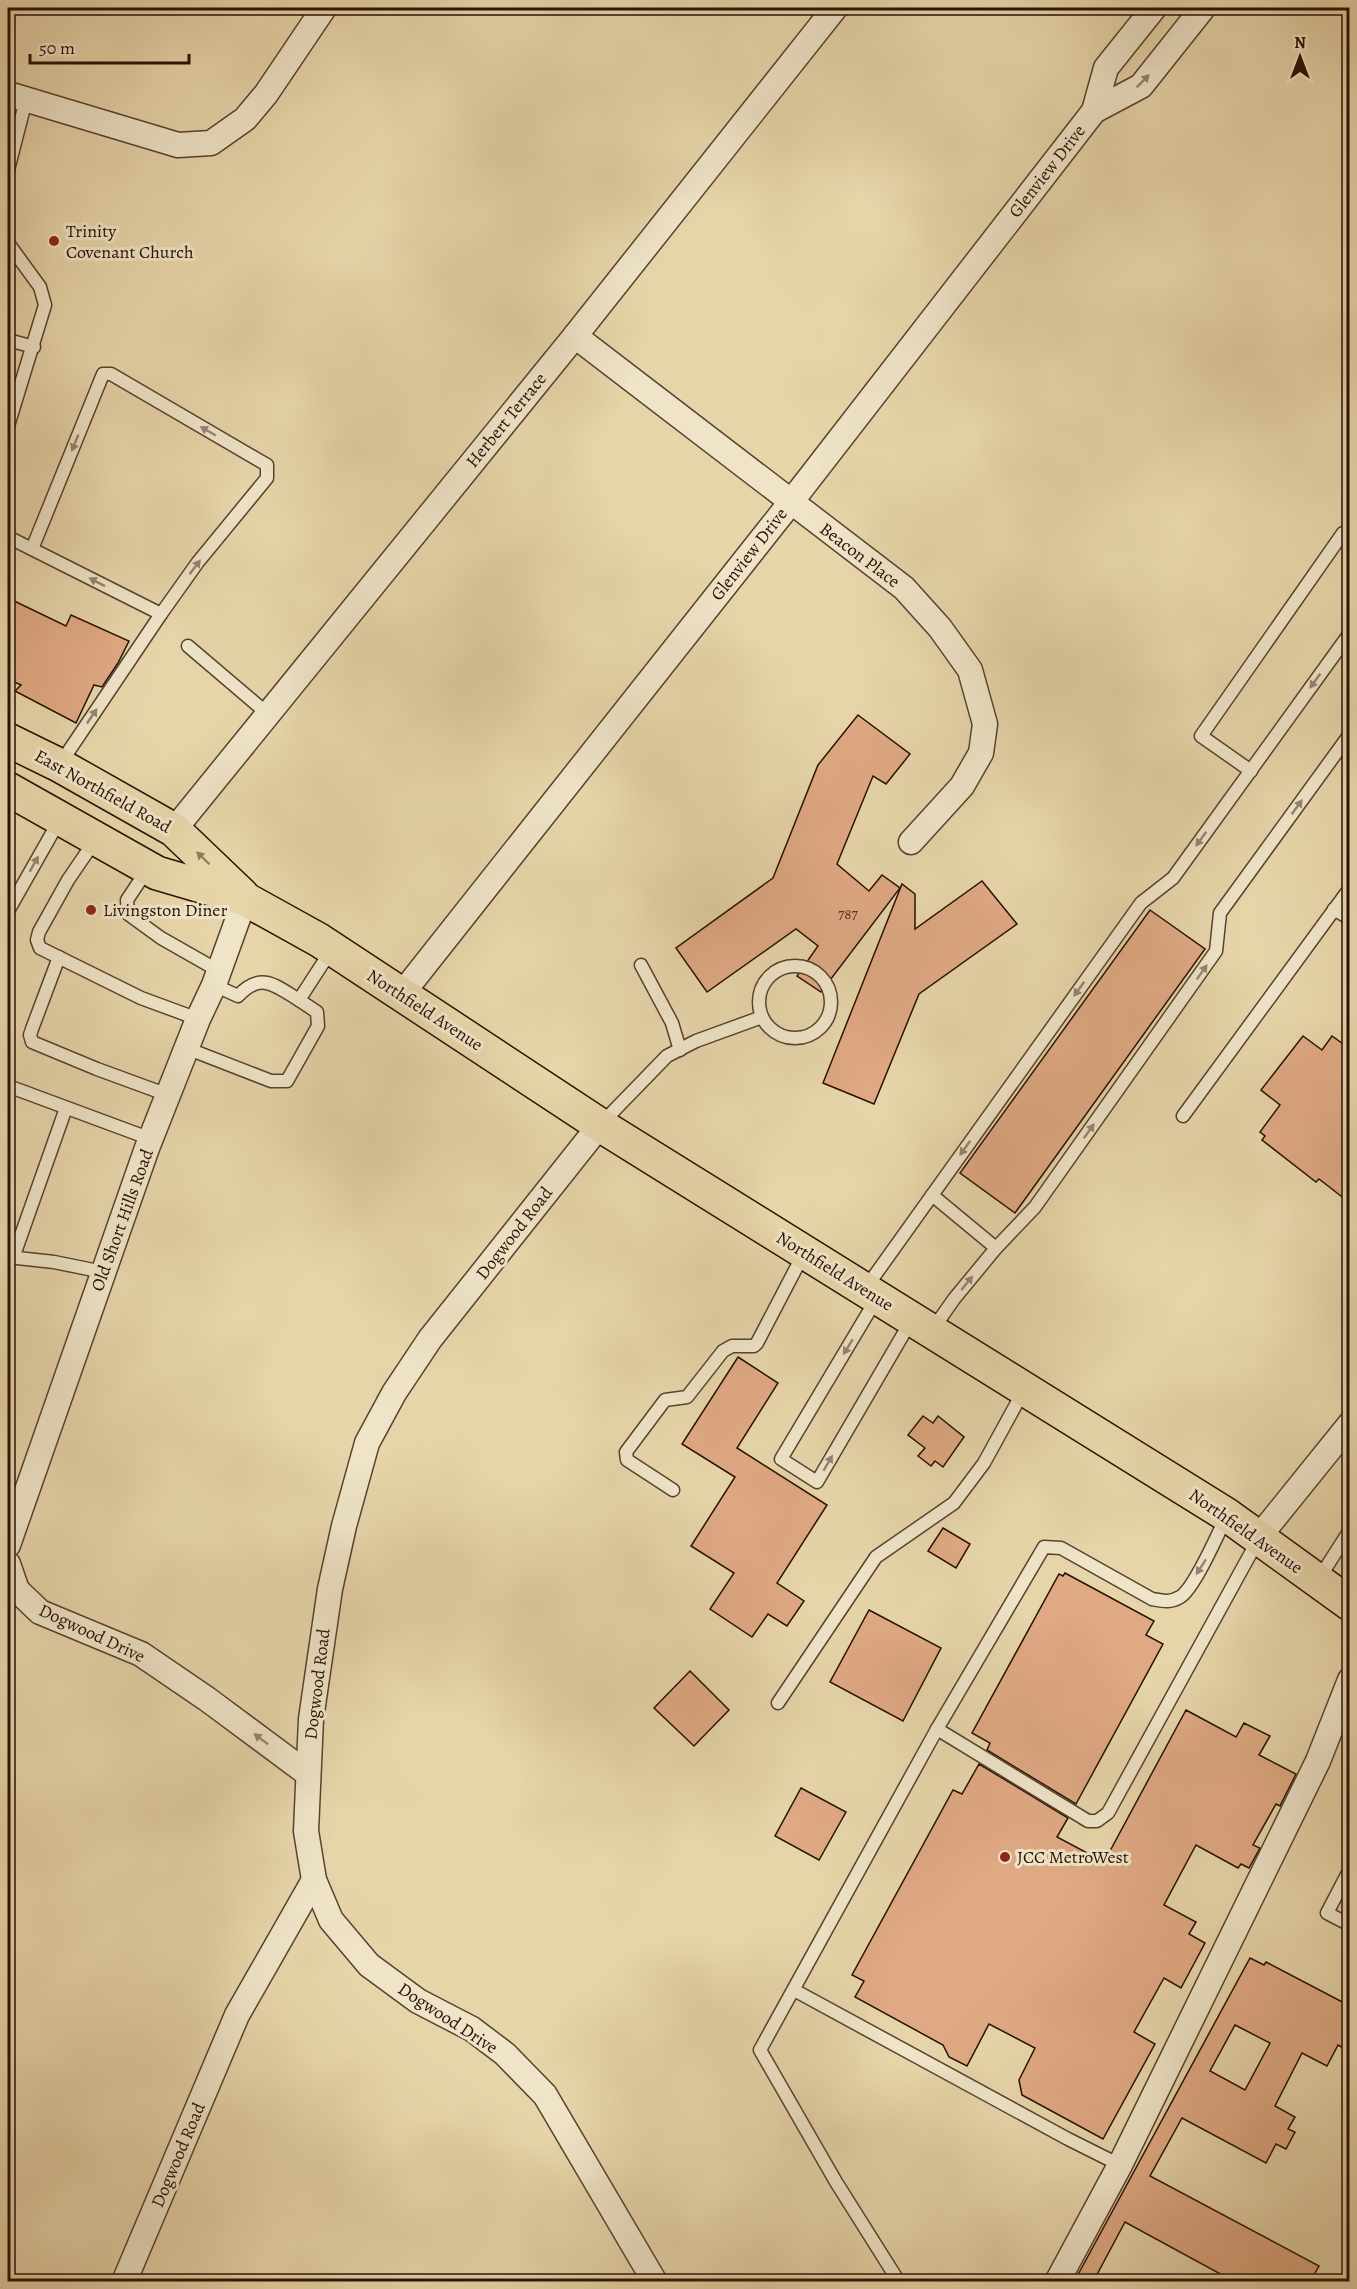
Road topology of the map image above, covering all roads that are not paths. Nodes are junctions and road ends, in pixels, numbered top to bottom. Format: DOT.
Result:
graph roads {
  1 [pos="324,8"];
  2 [pos="835,8"];
  3 [pos="1154,8"];
  4 [pos="1203,8"];
  5 [pos="17,97"];
  6 [pos="1094,111"];
  7 [pos="8,170"];
  8 [pos="8,243"];
  9 [pos="575,336"];
  10 [pos="8,340"];
  11 [pos="34,347"];
  12 [pos="8,426"];
  13 [pos="790,502"];
  14 [pos="8,537"];
  15 [pos="1350,537"];
  16 [pos="32,549"];
  17 [pos="161,614"];
  18 [pos="1350,633"];
  19 [pos="188,646"];
  20 [pos="268,714"];
  21 [pos="1350,734"];
  22 [pos="8,740"];
  23 [pos="59,765"];
  24 [pos="1251,771"];
  25 [pos="16,793"];
  26 [pos="60,818"];
  27 [pos="174,830"];
  28 [pos="96,838"];
  29 [pos="911,842"];
  30 [pos="148,868"];
  31 [pos="1350,888"];
  32 [pos="245,898"];
  33 [pos="1334,909"];
  34 [pos="8,911"];
  35 [pos="1350,920"];
  36 [pos="326,944"];
  37 [pos="59,957"];
  38 [pos="641,965"];
  39 [pos="216,978"];
  40 [pos="400,994"];
  41 [pos="299,1000"];
  42 [pos="762,1017"];
  43 [pos="198,1019"];
  44 [pos="186,1048"];
  45 [pos="680,1050"];
  46 [pos="8,1086"];
  47 [pos="168,1095"];
  48 [pos="66,1108"];
  49 [pos="1183,1116"];
  50 [pos="600,1125"];
  51 [pos="151,1139"];
  52 [pos="932,1195"];
  53 [pos="996,1248"];
  54 [pos="804,1252"];
  55 [pos="10,1257"];
  56 [pos="103,1272"];
  57 [pos="871,1293"];
  58 [pos="923,1324"];
  59 [pos="1025,1389"];
  60 [pos="1350,1424"];
  61 [pos="673,1490"];
  62 [pos="1227,1515"];
  63 [pos="1350,1530"];
  64 [pos="1258,1539"];
  65 [pos="8,1545"];
  66 [pos="8,1564"];
  67 [pos="1317,1581"];
  68 [pos="1350,1604"];
  69 [pos="1350,1680"];
  70 [pos="778,1703"];
  71 [pos="937,1729"];
  72 [pos="308,1774"];
  73 [pos="1350,1869"];
  74 [pos="314,1880"];
  75 [pos="1350,1925"];
  76 [pos="794,1990"];
  77 [pos="1120,2165"];
  78 [pos="124,2282"];
  79 [pos="655,2282"];
  80 [pos="899,2282"];
  81 [pos="1057,2282"];
  1 -- 5 [label="street"];
  2 -- 9 [label="street, Herbert Terrace"];
  3 -- 6 [label="street, Glenview Drive"];
  6 -- 4 [label="street, Glenview Drive, one-way"];
  5 -- 7 [label="lane"];
  6 -- 13 [label="street, Glenview Drive"];
  8 -- 11 [label="lane"];
  9 -- 13 [label="street, Beacon Place"];
  9 -- 20 [label="street, Herbert Terrace"];
  10 -- 11 [label="lane"];
  11 -- 12 [label="lane"];
  13 -- 29 [label="street, Beacon Place"];
  13 -- 40 [label="street, Glenview Drive"];
  14 -- 16 [label="lane"];
  15 -- 24 [label="lane"];
  17 -- 16 [label="lane, one-way"];
  17 -- 16 [label="lane, one-way"];
  23 -- 17 [label="lane, one-way"];
  18 -- 24 [label="lane, one-way"];
  19 -- 20 [label="lane"];
  20 -- 27 [label="street, Herbert Terrace"];
  53 -- 21 [label="lane, one-way"];
  22 -- 23 [label="main road, East Northfield Road"];
  23 -- 27 [label="main road, East Northfield Road"];
  24 -- 52 [label="lane, one-way"];
  25 -- 26 [label="main road, East Northfield Road"];
  25 -- 27 [label="main road"];
  26 -- 28 [label="main road, East Northfield Road"];
  34 -- 26 [label="lane, one-way"];
  32 -- 27 [label="main road, East Northfield Road, one-way"];
  28 -- 30 [label="main road, East Northfield Road"];
  28 -- 37 [label="lane"];
  30 -- 32 [label="main road, East Northfield Road"];
  30 -- 39 [label="lane"];
  31 -- 33 [label="lane"];
  32 -- 36 [label="main road, East Northfield Road"];
  32 -- 39 [label="street, Old Short Hills Road"];
  33 -- 35 [label="lane"];
  33 -- 49 [label="lane"];
  36 -- 40 [label="main road, Northfield Avenue"];
  36 -- 41 [label="lane"];
  37 -- 43 [label="lane"];
  37 -- 47 [label="lane"];
  38 -- 45 [label="lane"];
  39 -- 41 [label="lane"];
  39 -- 43 [label="street, Old Short Hills Road"];
  40 -- 50 [label="main road, Northfield Avenue"];
  41 -- 44 [label="lane"];
  42 -- 42 [label="lane"];
  42 -- 45 [label="lane"];
  43 -- 44 [label="street, Old Short Hills Road"];
  44 -- 47 [label="street, Old Short Hills Road"];
  45 -- 50 [label="lane"];
  46 -- 48 [label="lane"];
  47 -- 51 [label="street, Old Short Hills Road"];
  48 -- 51 [label="lane"];
  48 -- 55 [label="lane"];
  50 -- 54 [label="main road, Northfield Avenue"];
  50 -- 72 [label="street, Dogwood Road"];
  51 -- 56 [label="street, Old Short Hills Road"];
  52 -- 53 [label="lane"];
  52 -- 57 [label="lane"];
  58 -- 53 [label="lane, one-way"];
  54 -- 57 [label="main road, Northfield Avenue"];
  54 -- 61 [label="lane"];
  55 -- 56 [label="lane"];
  56 -- 65 [label="street, Old Short Hills Road"];
  57 -- 58 [label="main road, Northfield Avenue"];
  57 -- 58 [label="lane, one-way"];
  58 -- 59 [label="main road, Northfield Avenue"];
  59 -- 62 [label="main road, Northfield Avenue"];
  59 -- 70 [label="lane"];
  60 -- 64 [label="street"];
  62 -- 64 [label="main road, Northfield Avenue"];
  62 -- 71 [label="lane, one-way"];
  63 -- 67 [label="lane"];
  64 -- 67 [label="main road, Northfield Avenue"];
  64 -- 71 [label="lane"];
  72 -- 66 [label="street, Dogwood Drive, one-way"];
  67 -- 68 [label="main road, Northfield Avenue"];
  69 -- 77 [label="street"];
  71 -- 76 [label="lane"];
  72 -- 74 [label="street, Dogwood Road"];
  73 -- 75 [label="lane"];
  74 -- 78 [label="street, Dogwood Road"];
  74 -- 79 [label="street, Dogwood Drive"];
  76 -- 77 [label="lane"];
  76 -- 80 [label="lane"];
  77 -- 81 [label="street"];
}
